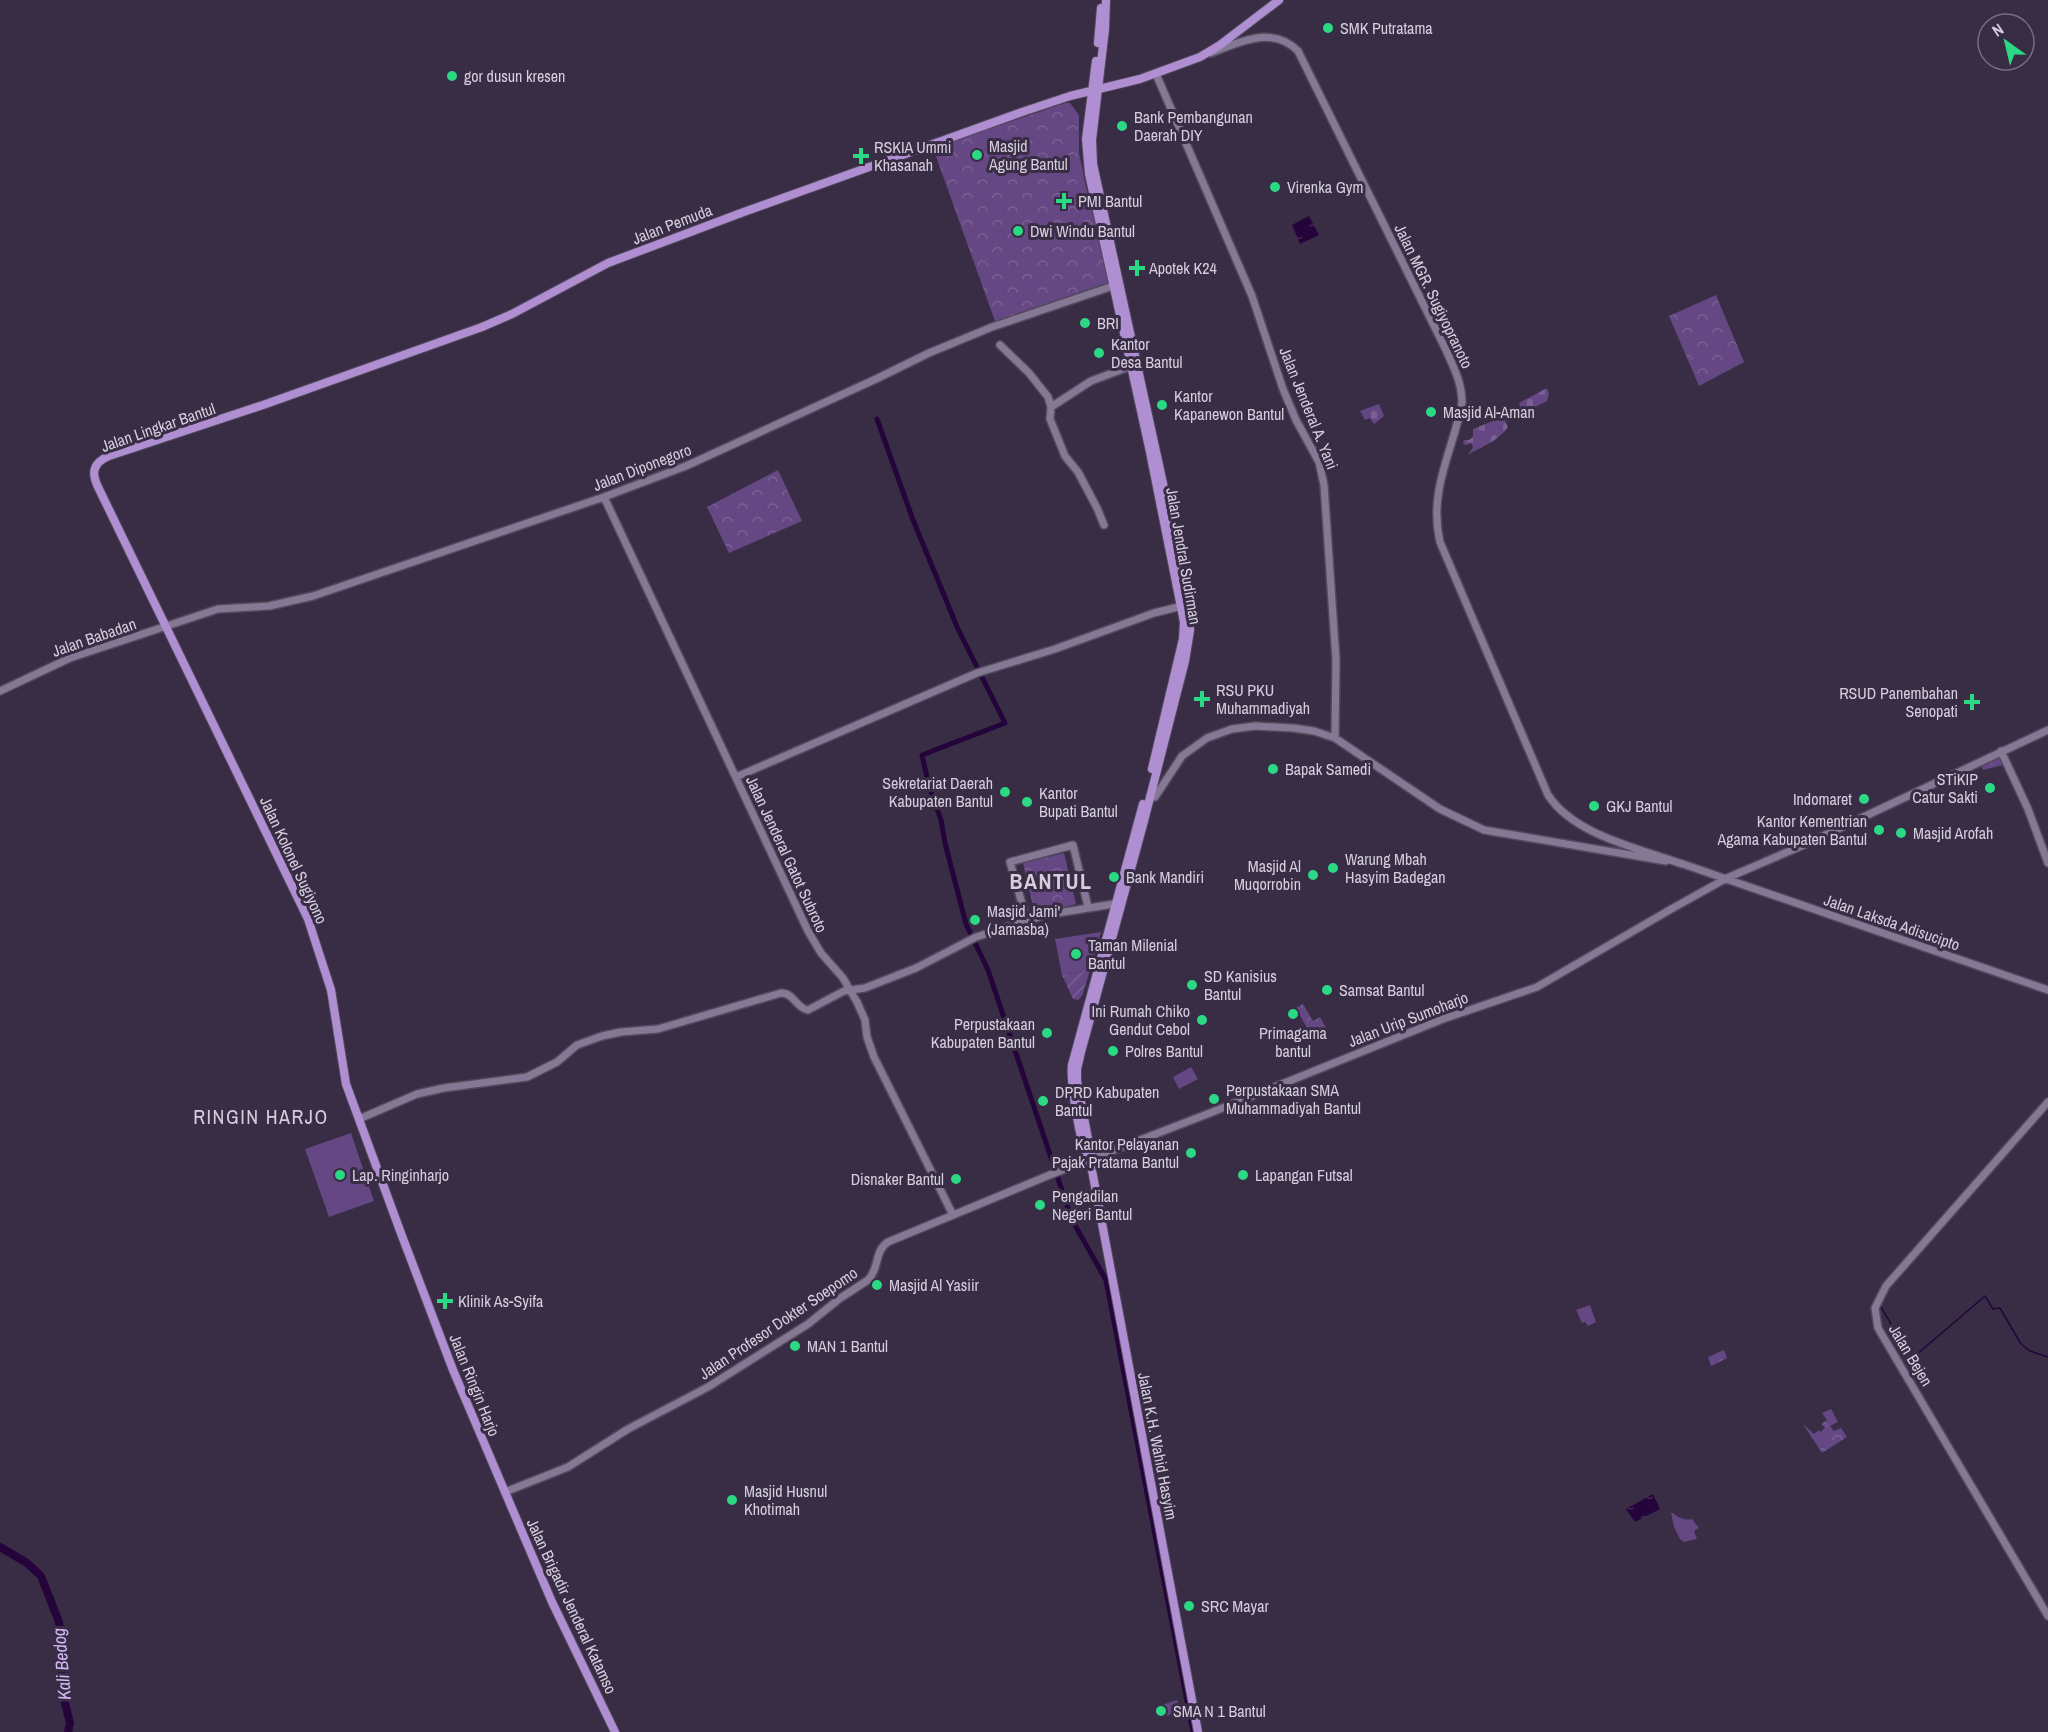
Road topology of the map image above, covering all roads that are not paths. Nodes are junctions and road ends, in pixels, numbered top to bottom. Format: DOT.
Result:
graph roads {
  1 [pos="1102,0"];
  2 [pos="1106,0"];
  3 [pos="1279,0"];
  4 [pos="1191,61"];
  5 [pos="1156,74"];
  6 [pos="1096,90"];
  7 [pos="1113,286"];
  8 [pos="1000,345"];
  9 [pos="1131,366"];
  10 [pos="263,405"];
  11 [pos="1051,407"];
  12 [pos="1154,455"];
  13 [pos="604,497"];
  14 [pos="1104,525"];
  15 [pos="1182,606"];
  16 [pos="165,626"];
  17 [pos="1175,689"];
  18 [pos="0,691"];
  19 [pos="2048,730"];
  20 [pos="1335,738"];
  21 [pos="2001,751"];
  22 [pos="736,777"];
  23 [pos="1150,796"];
  24 [pos="2048,863"];
  25 [pos="1682,864"];
  26 [pos="1752,868"];
  27 [pos="1704,872"];
  28 [pos="1727,878"];
  29 [pos="1752,887"];
  30 [pos="1704,890"];
  31 [pos="1119,903"];
  32 [pos="1088,907"];
  33 [pos="1027,921"];
  34 [pos="850,990"];
  35 [pos="2048,990"];
  36 [pos="2048,1102"];
  37 [pos="359,1119"];
  38 [pos="1090,1162"];
  39 [pos="952,1215"];
  40 [pos="505,1492"];
  41 [pos="2048,1616"];
  42 [pos="615,1732"];
  43 [pos="1198,1732"];
  1 -- 6 [label="main road"];
  2 -- 6 [label="main road"];
  3 -- 4 [label="main road, Jalan Pemuda"];
  4 -- 5 [label="main road, Jalan Pemuda"];
  4 -- 25 [label="main road, Jalan MGR. Sugiyopranoto"];
  5 -- 6 [label="main road, Jalan Pemuda"];
  5 -- 20 [label="main road, Jalan Jenderal A. Yani"];
  6 -- 7 [label="main road, Jalan Jendral Sudirman"];
  6 -- 10 [label="main road, Jalan Pemuda"];
  6 -- 12 [label="main road, Jalan Jendral Sudirman"];
  7 -- 9 [label="main road, Jalan Jendral Sudirman"];
  7 -- 13 [label="main road, Jalan Diponegoro"];
  8 -- 11 [label="main road"];
  9 -- 11 [label="main road"];
  9 -- 12 [label="main road, Jalan Jendral Sudirman"];
  10 -- 16 [label="main road, Jalan Lingkar Bantul"];
  11 -- 14 [label="main road"];
  12 -- 15 [label="main road, Jalan Jendral Sudirman"];
  12 -- 17 [label="main road, Jalan Jendral Sudirman"];
  13 -- 16 [label="main road, Jalan Diponegoro"];
  13 -- 22 [label="main road, Jalan Jenderal Gatot Subroto"];
  15 -- 17 [label="main road, Jalan Jendral Sudirman"];
  15 -- 22 [label="main road"];
  16 -- 18 [label="main road, Jalan Babadan"];
  16 -- 37 [label="main road, Jalan Kolonel Sugiyono"];
  17 -- 23 [label="main road, Jalan Jendral Sudirman"];
  17 -- 31 [label="main road, Jalan Jendral Sudirman"];
  19 -- 21 [label="main road, Jalan Urip Sumoharjo"];
  20 -- 23 [label="main road"];
  20 -- 25 [label="main road"];
  21 -- 24 [label="main road"];
  21 -- 26 [label="main road, Jalan Urip Sumoharjo"];
  22 -- 34 [label="main road, Jalan Jenderal Gatot Subroto"];
  23 -- 31 [label="main road, Jalan Jendral Sudirman"];
  25 -- 27 [label="main road, Jalan Laksda Adisucipto"];
  26 -- 28 [label="main road, Jalan Urip Sumoharjo"];
  26 -- 29 [label="main road"];
  27 -- 28 [label="main road, Jalan Laksda Adisucipto"];
  27 -- 30 [label="main road"];
  28 -- 29 [label="main road, Jalan Laksda Adisucipto"];
  28 -- 30 [label="main road, Jalan Urip Sumoharjo"];
  29 -- 35 [label="main road, Jalan Laksda Adisucipto"];
  30 -- 38 [label="main road, Jalan Urip Sumoharjo"];
  31 -- 32 [label="main road"];
  31 -- 38 [label="main road, Jalan Jendral Sudirman"];
  32 -- 33 [label="main road"];
  32 -- 33 [label="main road"];
  33 -- 34 [label="main road"];
  34 -- 37 [label="main road"];
  34 -- 39 [label="main road, Jalan Jenderal Gatot Subroto"];
  36 -- 41 [label="main road, Jalan Bejen"];
  37 -- 40 [label="main road, Jalan Ringin Harjo"];
  38 -- 39 [label="main road, Jalan Profesor Dokter Soepomo"];
  38 -- 43 [label="main road, Jalan K.H. Wahid Hasyim"];
  39 -- 40 [label="main road, Jalan Profesor Dokter Soepomo"];
  40 -- 42 [label="main road, Jalan Brigadir Jenderal Katamso"];
}
